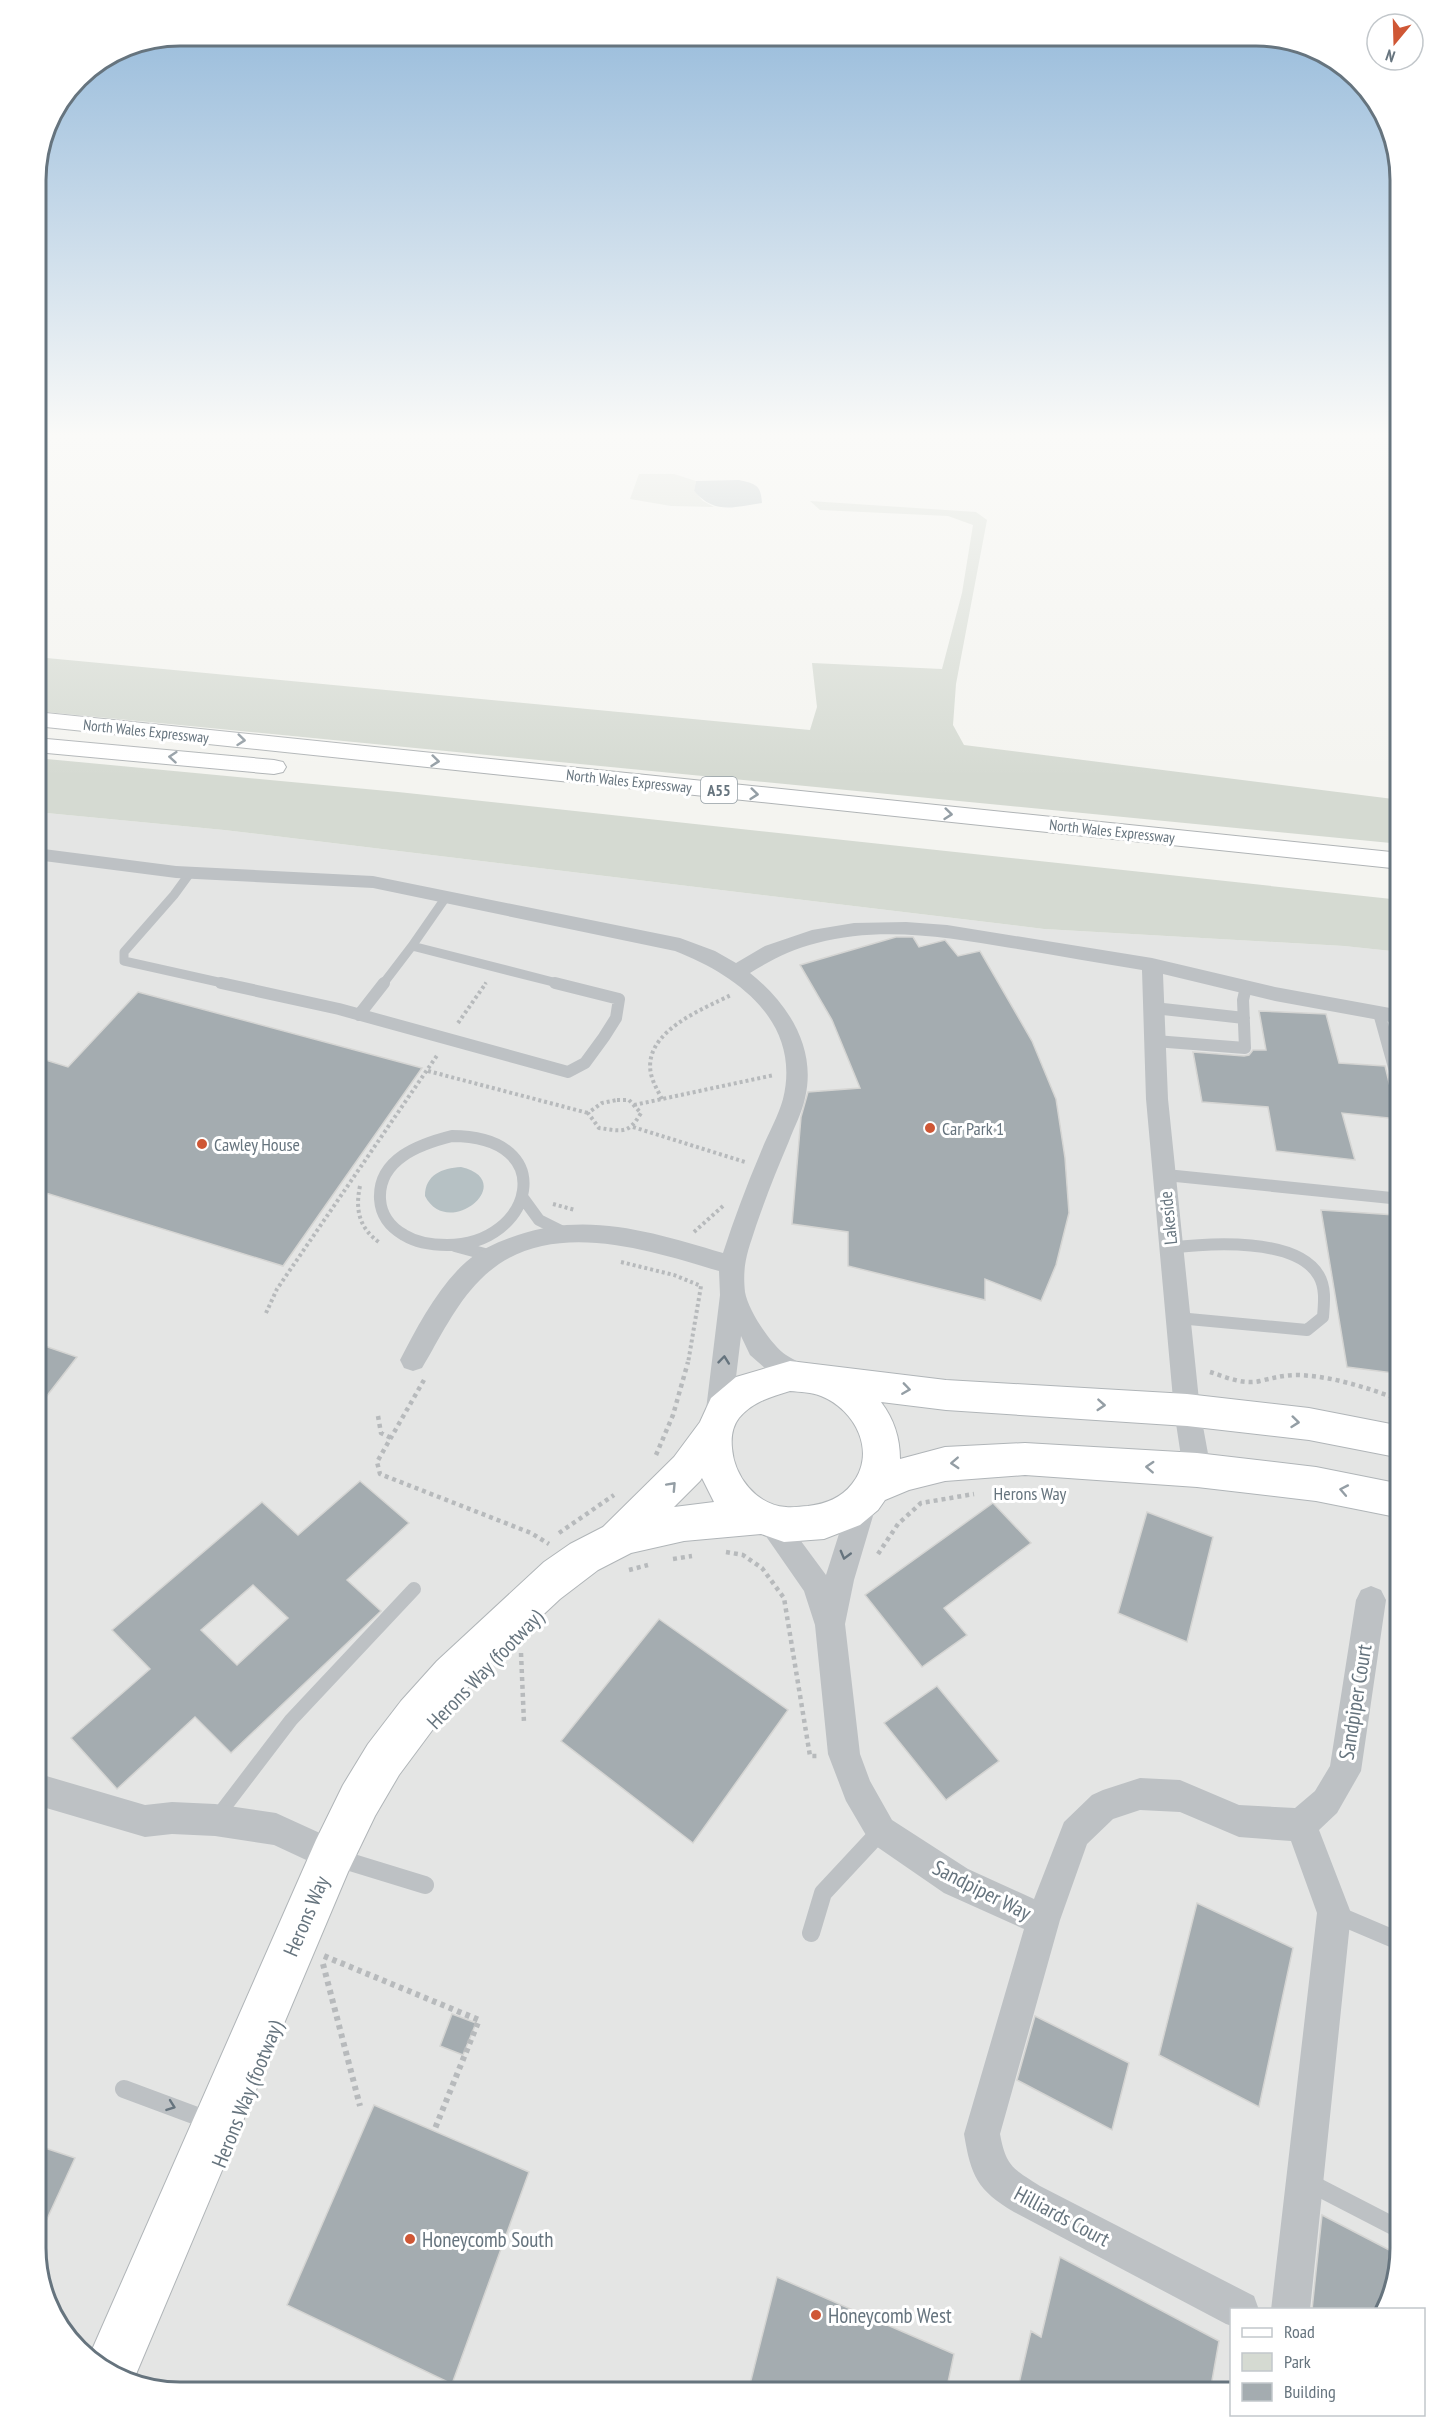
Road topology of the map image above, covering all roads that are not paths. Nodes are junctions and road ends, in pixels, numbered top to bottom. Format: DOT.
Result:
graph roads {
  1 [pos="47,720"];
  2 [pos="47,746"];
  3 [pos="47,855"];
  4 [pos="1390,860"];
  5 [pos="190,873"];
  6 [pos="1390,881"];
  7 [pos="446,897"];
  8 [pos="412,946"];
  9 [pos="1152,965"];
  10 [pos="744,978"];
  11 [pos="1246,987"];
  12 [pos="1154,1008"];
  13 [pos="1379,1013"];
  14 [pos="359,1015"];
  15 [pos="1390,1015"];
  16 [pos="1244,1018"];
  17 [pos="1155,1041"];
  18 [pos="1390,1053"];
  19 [pos="1165,1178"];
  20 [pos="523,1198"];
  21 [pos="1390,1198"];
  22 [pos="563,1232"];
  23 [pos="451,1245"];
  24 [pos="1171,1248"];
  25 [pos="492,1256"];
  26 [pos="731,1265"];
  27 [pos="733,1295"];
  28 [pos="1178,1318"];
  29 [pos="419,1369"];
  30 [pos="814,1379"];
  31 [pos="1187,1410"];
  32 [pos="716,1425"];
  33 [pos="1390,1440"];
  34 [pos="1197,1470"];
  35 [pos="869,1493"];
  36 [pos="1390,1499"];
  37 [pos="764,1518"];
  38 [pos="591,1554"];
  39 [pos="414,1589"];
  40 [pos="1371,1600"];
  41 [pos="830,1624"];
  42 [pos="46,1792"];
  43 [pos="215,1820"];
  44 [pos="1301,1825"];
  45 [pos="881,1832"];
  46 [pos="332,1856"];
  47 [pos="425,1885"];
  48 [pos="1334,1913"];
  49 [pos="1042,1920"];
  50 [pos="812,1933"];
  51 [pos="1390,1937"];
  52 [pos="124,2089"];
  53 [pos="217,2123"];
  54 [pos="1304,2181"];
  55 [pos="1390,2224"];
  56 [pos="1236,2308"];
  57 [pos="1290,2308"];
  58 [pos="113,2363"];
  1 -- 4 [label="main road, North Wales Expressway / A55, one-way"];
  6 -- 2 [label="main road, North Wales Expressway / A55, one-way"];
  3 -- 5 [label="street"];
  5 -- 7 [label="street"];
  5 -- 14 [label="lane"];
  7 -- 8 [label="lane"];
  7 -- 10 [label="street"];
  8 -- 14 [label="lane"];
  8 -- 14 [label="lane"];
  9 -- 10 [label="street"];
  9 -- 11 [label="street"];
  9 -- 12 [label="street, Lakeside"];
  10 -- 26 [label="street"];
  11 -- 13 [label="street"];
  11 -- 16 [label="lane"];
  12 -- 16 [label="lane"];
  12 -- 17 [label="street, Lakeside"];
  13 -- 15 [label="street"];
  13 -- 18 [label="lane"];
  16 -- 17 [label="lane"];
  17 -- 19 [label="street, Lakeside"];
  19 -- 21 [label="lane"];
  19 -- 24 [label="street, Lakeside"];
  20 -- 22 [label="lane"];
  20 -- 23 [label="lane"];
  20 -- 23 [label="lane"];
  22 -- 25 [label="street"];
  22 -- 26 [label="street"];
  23 -- 25 [label="lane"];
  24 -- 28 [label="street, Lakeside"];
  24 -- 28 [label="lane"];
  25 -- 29 [label="street"];
  26 -- 27 [label="street"];
  27 -- 30 [label="street"];
  32 -- 27 [label="street, one-way"];
  28 -- 31 [label="street, Lakeside"];
  30 -- 31 [label="main road, one-way"];
  30 -- 32 [label="main road"];
  30 -- 35 [label="main road"];
  31 -- 33 [label="main road, one-way"];
  31 -- 34 [label="street, Lakeside"];
  32 -- 37 [label="main road"];
  38 -- 32 [label="main road, Herons Way, one-way"];
  34 -- 35 [label="main road, Herons Way, one-way"];
  36 -- 34 [label="main road, Herons Way, one-way"];
  35 -- 37 [label="main road"];
  35 -- 41 [label="street, Sandpiper Way, one-way"];
  37 -- 38 [label="main road, Herons Way"];
  37 -- 41 [label="street, Sandpiper Way"];
  38 -- 46 [label="main road, Herons Way"];
  39 -- 43 [label="lane"];
  40 -- 44 [label="street, Sandpiper Court"];
  41 -- 45 [label="street, Sandpiper Way"];
  42 -- 43 [label="street"];
  43 -- 46 [label="street"];
  44 -- 48 [label="street"];
  44 -- 49 [label="street, Sandpiper Way"];
  45 -- 49 [label="street, Sandpiper Way"];
  45 -- 50 [label="lane"];
  46 -- 47 [label="lane"];
  46 -- 53 [label="main road, Herons Way"];
  48 -- 51 [label="lane"];
  48 -- 54 [label="street"];
  49 -- 56 [label="street, Hilliards Court"];
  52 -- 53 [label="lane, one-way"];
  53 -- 58 [label="main road, Herons Way"];
  54 -- 55 [label="lane"];
  54 -- 57 [label="street"];
}
